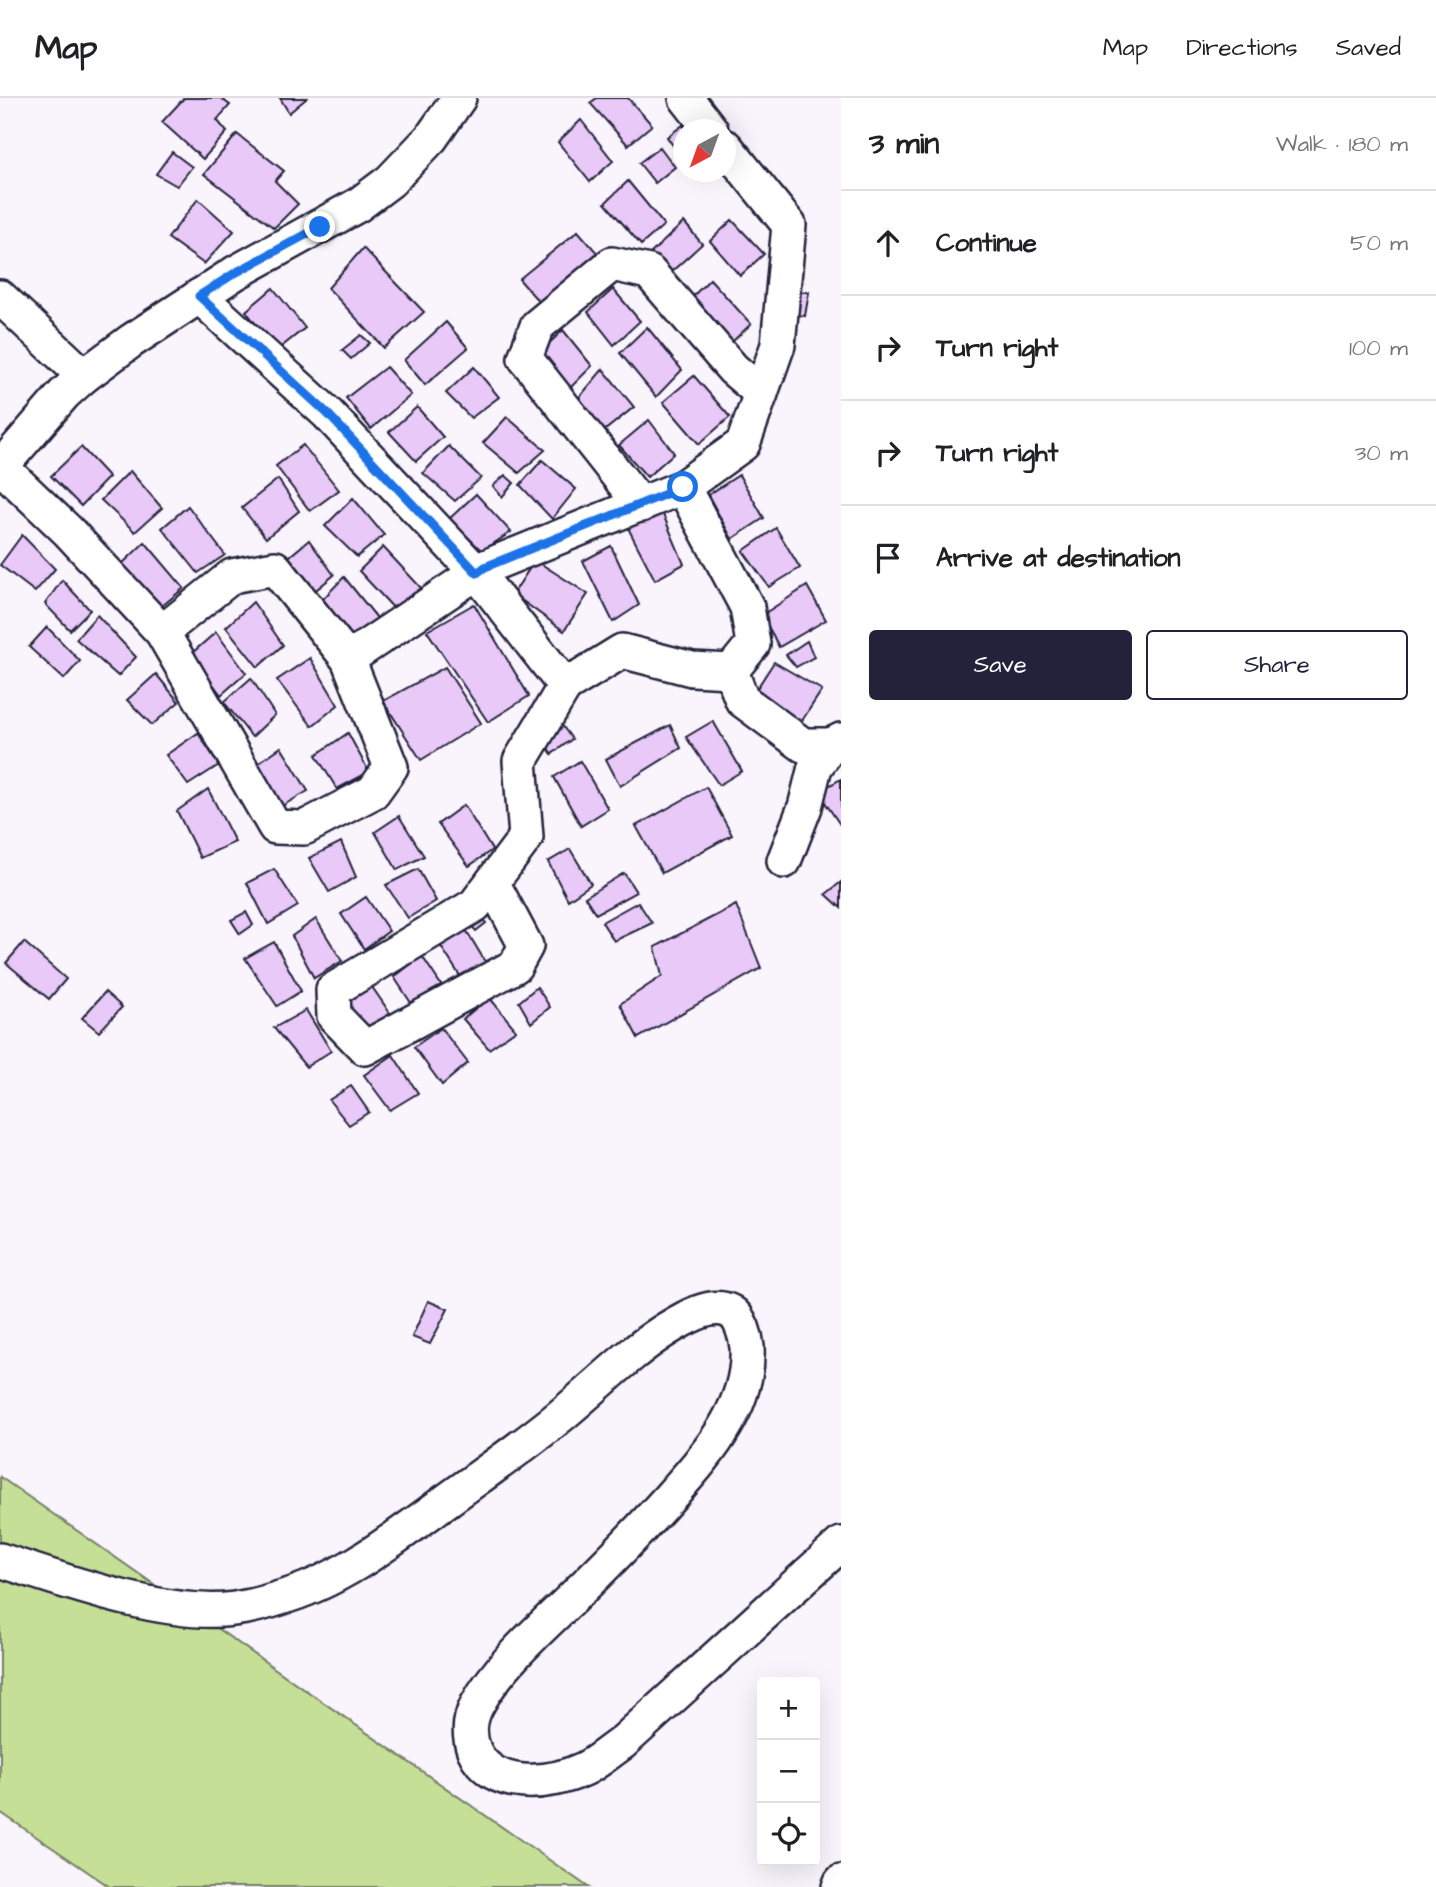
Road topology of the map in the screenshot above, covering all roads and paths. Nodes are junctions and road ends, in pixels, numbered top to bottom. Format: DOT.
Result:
graph roads {
  1 [pos="459,98"];
  2 [pos="686,98"];
  3 [pos="702,119"];
  4 [pos="736,159"];
  5 [pos="199,296"];
  6 [pos="0,297"];
  7 [pos="83,376"];
  8 [pos="761,393"];
  9 [pos="0,468"];
  10 [pos="683,487"];
  11 [pos="640,505"];
  12 [pos="477,573"];
  13 [pos="162,632"];
  14 [pos="348,659"];
  15 [pos="731,671"];
  16 [pos="565,685"];
  17 [pos="836,743"];
  18 [pos="785,862"];
  19 [pos="492,882"];
  20 [pos="841,1544"];
  21 [pos="0,1560"];
  22 [pos="841,1882"];
  23 [pos="839,1887"];
  1 -- 5 [label="street"];
  2 -- 3 [label="street"];
  4 -- 8 [label="street"];
  5 -- 7 [label="street"];
  5 -- 12 [label="street"];
  6 -- 7 [label="street"];
  7 -- 9 [label="street"];
  8 -- 10 [label="street"];
  8 -- 11 [label="street"];
  9 -- 13 [label="street"];
  10 -- 11 [label="street"];
  10 -- 15 [label="street"];
  11 -- 12 [label="street"];
  12 -- 14 [label="street"];
  12 -- 16 [label="street"];
  13 -- 14 [label="street"];
  13 -- 14 [label="street"];
  15 -- 16 [label="street"];
  15 -- 17 [label="street"];
  16 -- 19 [label="street"];
  17 -- 18 [label="street"];
  19 -- 19 [label="street"];
  20 -- 21 [label="street"];
  22 -- 23 [label="street"];
}
